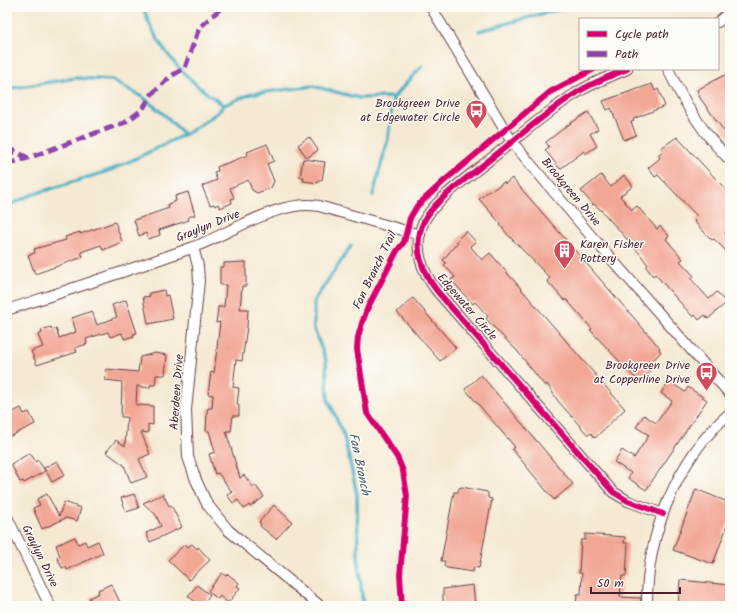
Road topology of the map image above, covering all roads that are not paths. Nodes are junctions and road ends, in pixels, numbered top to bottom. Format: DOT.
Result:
graph roads {
  1 [pos="431,7"];
  2 [pos="730,12"];
  3 [pos="719,21"];
  4 [pos="625,70"];
  5 [pos="669,70"];
  6 [pos="512,142"];
  7 [pos="730,160"];
  8 [pos="420,236"];
  9 [pos="193,247"];
  10 [pos="7,310"];
  11 [pos="730,394"];
  12 [pos="730,413"];
  13 [pos="664,514"];
  14 [pos="7,517"];
  15 [pos="50,606"];
  16 [pos="320,606"];
  17 [pos="647,606"];
  1 -- 6 [label="street, Brookgreen Drive"];
  2 -- 3 [label="street"];
  4 -- 6 [label="street, Edgewater Circle"];
  5 -- 7 [label="street"];
  6 -- 8 [label="street, Edgewater Circle"];
  6 -- 11 [label="street, Brookgreen Drive"];
  8 -- 9 [label="street, Graylyn Drive"];
  8 -- 13 [label="street, Edgewater Circle"];
  9 -- 10 [label="street, Graylyn Drive"];
  9 -- 16 [label="street, Aberdeen Drive"];
  12 -- 13 [label="street"];
  13 -- 17 [label="street"];
  14 -- 15 [label="street, Graylyn Drive"];
}
